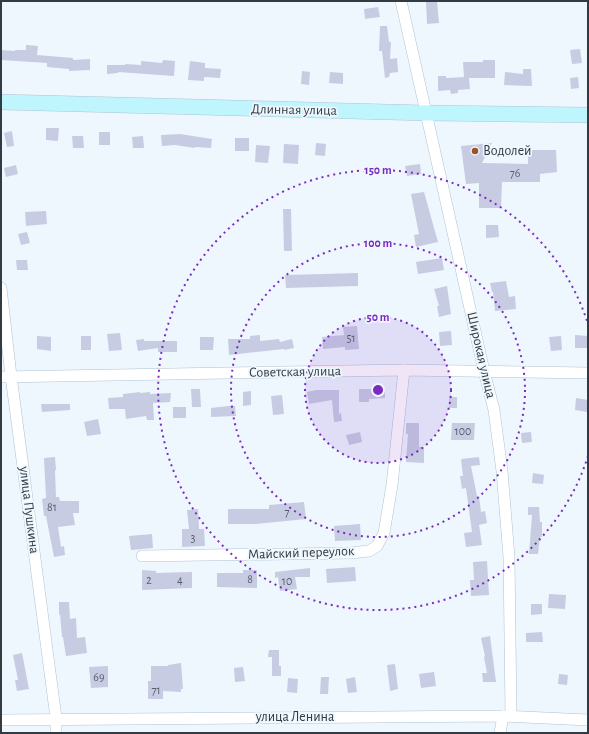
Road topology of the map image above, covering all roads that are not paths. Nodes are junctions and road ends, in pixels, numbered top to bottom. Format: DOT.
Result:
graph roads {
  1 [pos="401,1"];
  2 [pos="1,102"];
  3 [pos="427,113"];
  4 [pos="588,115"];
  5 [pos="1,288"];
  6 [pos="404,370"];
  7 [pos="484,370"];
  8 [pos="588,373"];
  9 [pos="6,376"];
  10 [pos="142,556"];
  11 [pos="507,716"];
  12 [pos="56,718"];
  13 [pos="1,720"];
  14 [pos="588,720"];
  15 [pos="56,733"];
  16 [pos="500,733"];
  1 -- 3 [label="street, Широкая улица"];
  2 -- 3 [label="main road, Длинная улица"];
  3 -- 4 [label="main road, Длинная улица"];
  3 -- 7 [label="street, Широкая улица"];
  5 -- 9 [label="street, улица Пушкина"];
  6 -- 7 [label="street, Советская улица"];
  6 -- 9 [label="street, Советская улица"];
  6 -- 10 [label="street, Майский переулок"];
  7 -- 8 [label="street, Советская улица"];
  7 -- 11 [label="street, Широкая улица"];
  9 -- 12 [label="street, улица Пушкина"];
  11 -- 12 [label="street, улица Ленина"];
  11 -- 14 [label="street, улица Ленина"];
  11 -- 16 [label="street, Широкая улица"];
  12 -- 13 [label="street, улица Ленина"];
  12 -- 15 [label="street, улица Пушкина"];
}
